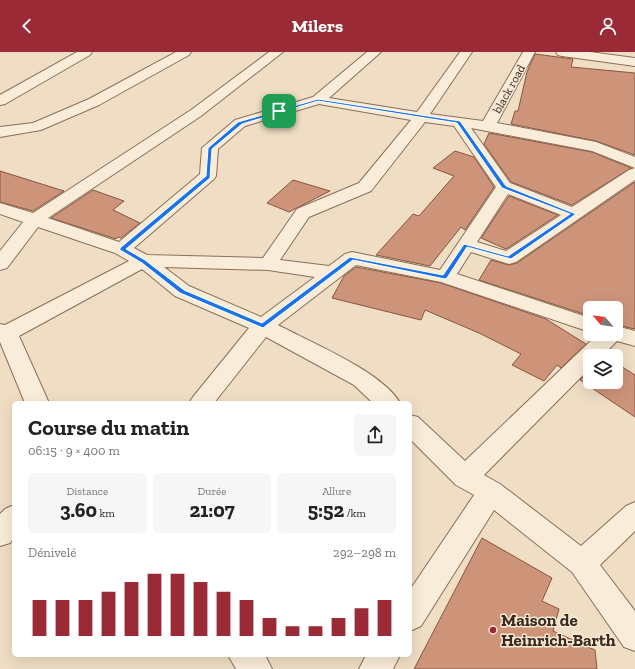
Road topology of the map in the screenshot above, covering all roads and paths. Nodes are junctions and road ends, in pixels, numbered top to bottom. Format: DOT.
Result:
graph roads {
  1 [pos="86,52"];
  2 [pos="185,52"];
  3 [pos="277,52"];
  4 [pos="375,52"];
  5 [pos="466,52"];
  6 [pos="529,52"];
  7 [pos="562,52"];
  8 [pos="635,62"];
  9 [pos="318,100"];
  10 [pos="0,101"];
  11 [pos="421,117"];
  12 [pos="458,122"];
  13 [pos="488,126"];
  14 [pos="1,130"];
  15 [pos="635,163"];
  16 [pos="635,173"];
  17 [pos="504,187"];
  18 [pos="0,208"];
  19 [pos="574,214"];
  20 [pos="34,220"];
  21 [pos="466,245"];
  22 [pos="122,249"];
  23 [pos="144,261"];
  24 [pos="0,264"];
  25 [pos="268,264"];
  26 [pos="333,273"];
  27 [pos="445,277"];
  28 [pos="583,323"];
  29 [pos="263,326"];
  30 [pos="4,332"];
  31 [pos="623,335"];
  32 [pos="635,339"];
  33 [pos="604,341"];
  34 [pos="36,401"];
  35 [pos="203,401"];
  36 [pos="386,401"];
  37 [pos="412,426"];
  38 [pos="465,477"];
  39 [pos="491,492"];
  40 [pos="635,514"];
  41 [pos="12,519"];
  42 [pos="0,534"];
  43 [pos="582,563"];
  44 [pos="412,613"];
  45 [pos="635,636"];
  46 [pos="246,657"];
  47 [pos="383,657"];
  48 [pos="256,669"];
  49 [pos="375,669"];
  1 -- 10 [label="street"];
  2 -- 14 [label="street"];
  3 -- 20 [label="street"];
  4 -- 9 [label="street"];
  5 -- 11 [label="street"];
  6 -- 13 [label="street, black road"];
  7 -- 8 [label="street"];
  9 -- 11 [label="street"];
  9 -- 22 [label="street"];
  11 -- 12 [label="street"];
  11 -- 25 [label="street"];
  12 -- 13 [label="street"];
  12 -- 17 [label="street"];
  13 -- 15 [label="street"];
  16 -- 19 [label="street"];
  17 -- 19 [label="street"];
  17 -- 21 [label="street"];
  18 -- 20 [label="street"];
  19 -- 21 [label="street"];
  20 -- 22 [label="street"];
  20 -- 24 [label="street"];
  21 -- 27 [label="street"];
  22 -- 23 [label="street"];
  23 -- 25 [label="street"];
  23 -- 29 [label="street"];
  23 -- 30 [label="street"];
  25 -- 26 [label="street"];
  26 -- 27 [label="street"];
  26 -- 29 [label="street"];
  27 -- 28 [label="street"];
  29 -- 35 [label="street"];
  29 -- 36 [label="street"];
  30 -- 34 [label="street"];
  31 -- 32 [label="street"];
  33 -- 38 [label="street"];
  37 -- 38 [label="street"];
  38 -- 39 [label="street"];
  39 -- 43 [label="street"];
  39 -- 44 [label="street"];
  40 -- 43 [label="street"];
  41 -- 42 [label="street"];
  43 -- 45 [label="street"];
  46 -- 48 [label="street"];
  47 -- 49 [label="street"];
}
